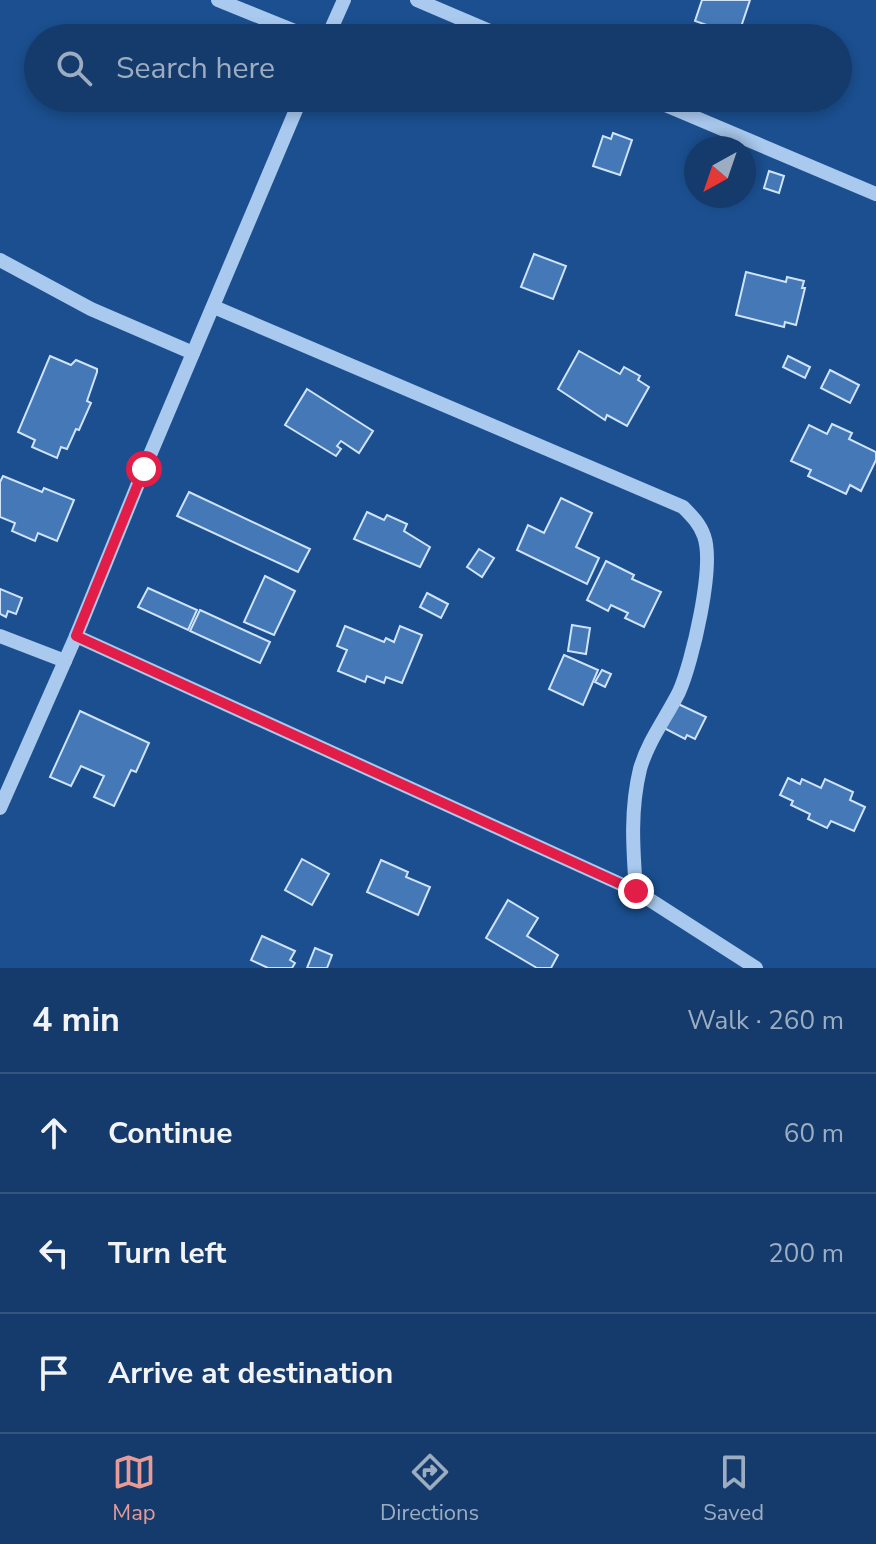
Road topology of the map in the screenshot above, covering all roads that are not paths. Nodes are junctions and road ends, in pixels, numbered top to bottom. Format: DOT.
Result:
graph roads {
  1 [pos="218,0"];
  2 [pos="344,0"];
  3 [pos="417,0"];
  4 [pos="277,24"];
  5 [pos="333,24"];
  6 [pos="473,24"];
  7 [pos="295,112"];
  8 [pos="682,112"];
  9 [pos="876,194"];
  10 [pos="0,260"];
  11 [pos="214,307"];
  12 [pos="193,353"];
  13 [pos="0,636"];
  14 [pos="76,636"];
  15 [pos="65,661"];
  16 [pos="0,808"];
  17 [pos="636,891"];
  18 [pos="756,968"];
  1 -- 4 [label="street"];
  2 -- 5 [label="street"];
  3 -- 6 [label="street"];
  7 -- 11 [label="street"];
  8 -- 9 [label="street"];
  10 -- 12 [label="street"];
  11 -- 12 [label="street"];
  11 -- 17 [label="street"];
  12 -- 14 [label="street"];
  13 -- 15 [label="street"];
  14 -- 15 [label="street"];
  14 -- 17 [label="street"];
  15 -- 16 [label="street"];
  17 -- 18 [label="street"];
}
